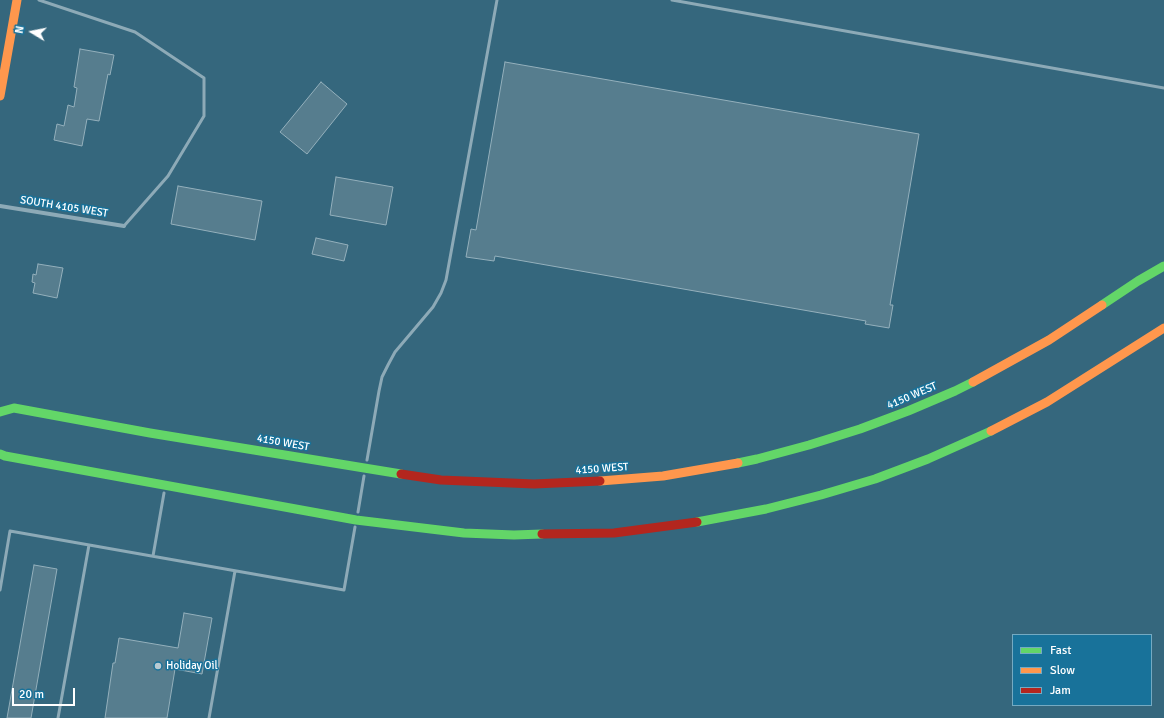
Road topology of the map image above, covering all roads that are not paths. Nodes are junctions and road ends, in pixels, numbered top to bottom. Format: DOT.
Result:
graph roads {
  1 [pos="17,0"];
  2 [pos="39,0"];
  3 [pos="497,0"];
  4 [pos="672,0"];
  5 [pos="1164,88"];
  6 [pos="0,96"];
  7 [pos="0,206"];
  8 [pos="124,226"];
  9 [pos="1164,266"];
  10 [pos="1164,328"];
  11 [pos="0,412"];
  12 [pos="0,454"];
  13 [pos="365,469"];
  14 [pos="165,486"];
  15 [pos="356,520"];
  16 [pos="89,545"];
  17 [pos="153,556"];
  18 [pos="235,571"];
  19 [pos="0,590"];
  20 [pos="58,718"];
  21 [pos="209,718"];
  1 -- 6 [label="street"];
  2 -- 8 [label="lane"];
  3 -- 13 [label="lane"];
  4 -- 5 [label="lane"];
  7 -- 8 [label="street, SOUTH 4105 WEST"];
  9 -- 13 [label="street, 4150 WEST"];
  10 -- 15 [label="street"];
  11 -- 13 [label="street, 4150 WEST"];
  12 -- 14 [label="street"];
  13 -- 15 [label="lane"];
  14 -- 15 [label="street"];
  14 -- 17 [label="lane"];
  15 -- 18 [label="lane"];
  16 -- 17 [label="lane"];
  16 -- 19 [label="lane"];
  16 -- 20 [label="lane"];
  17 -- 18 [label="lane"];
  18 -- 21 [label="lane"];
}
